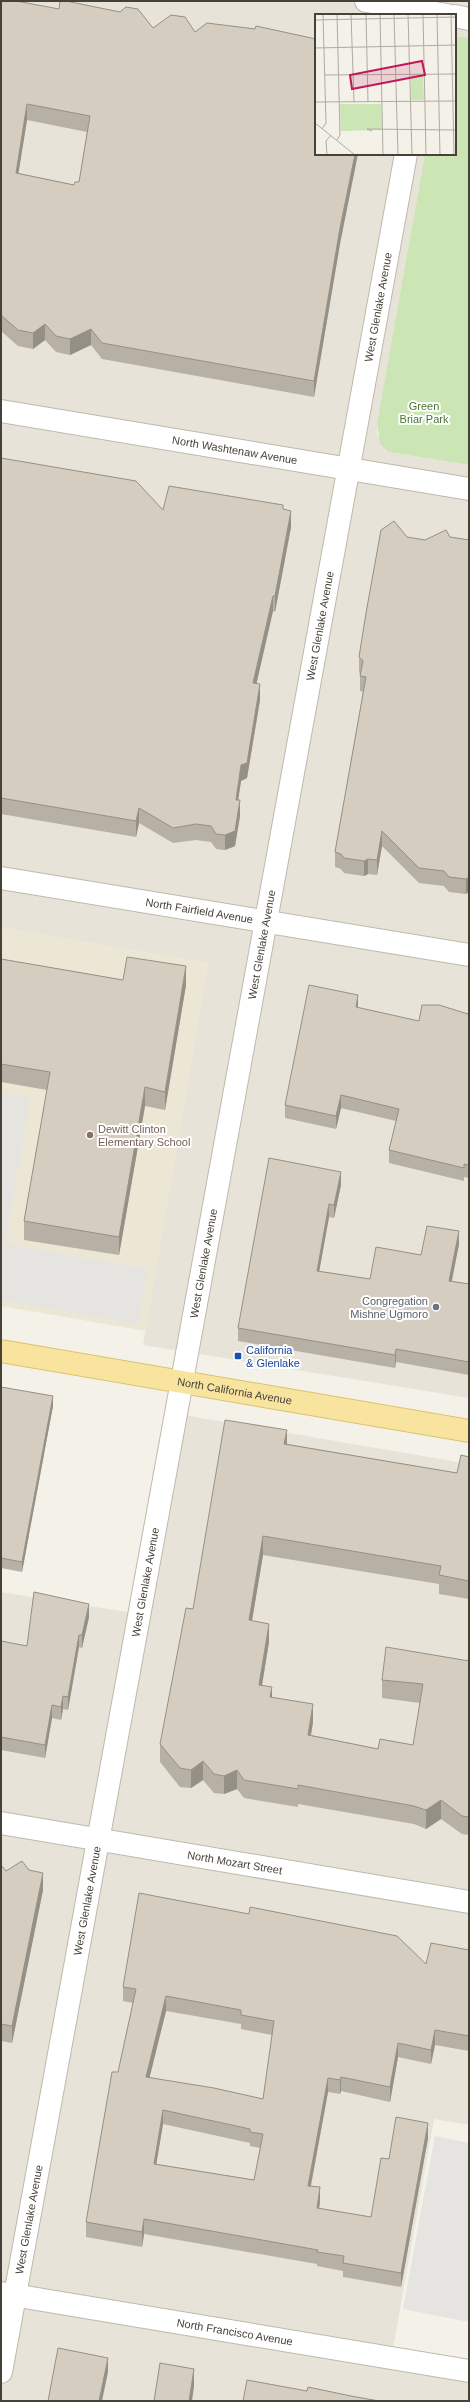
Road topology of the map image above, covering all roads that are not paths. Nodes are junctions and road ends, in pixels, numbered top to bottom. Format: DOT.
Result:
graph roads {
  1 [pos="366,1"];
  2 [pos="436,11"];
  3 [pos="456,16"];
  4 [pos="469,18"];
  5 [pos="406,155"];
  6 [pos="1,411"];
  7 [pos="349,469"];
  8 [pos="469,489"];
  9 [pos="1,878"];
  10 [pos="266,922"];
  11 [pos="469,955"];
  12 [pos="1,1351"];
  13 [pos="182,1382"];
  14 [pos="469,1432"];
  15 [pos="1,1823"];
  16 [pos="98,1840"];
  17 [pos="469,1902"];
  18 [pos="8,2294"];
  19 [pos="469,2371"];
  20 [pos="1,2372"];
  1 -- 2 [label="street"];
  3 -- 4 [label="street"];
  5 -- 7 [label="street, West Glenlake Avenue"];
  6 -- 7 [label="street, North Washtenaw Avenue"];
  7 -- 8 [label="street, North Washtenaw Avenue"];
  7 -- 10 [label="street, West Glenlake Avenue"];
  9 -- 10 [label="street, North Fairfield Avenue"];
  10 -- 11 [label="street, North Fairfield Avenue"];
  10 -- 13 [label="street, West Glenlake Avenue"];
  12 -- 13 [label="main road, North California Avenue"];
  13 -- 14 [label="main road, North California Avenue"];
  13 -- 16 [label="street, West Glenlake Avenue"];
  15 -- 16 [label="street, North Mozart Street"];
  16 -- 17 [label="street, North Mozart Street"];
  16 -- 18 [label="street, West Glenlake Avenue"];
  18 -- 19 [label="street, North Francisco Avenue"];
  18 -- 20 [label="street, West Glenlake Avenue"];
}
